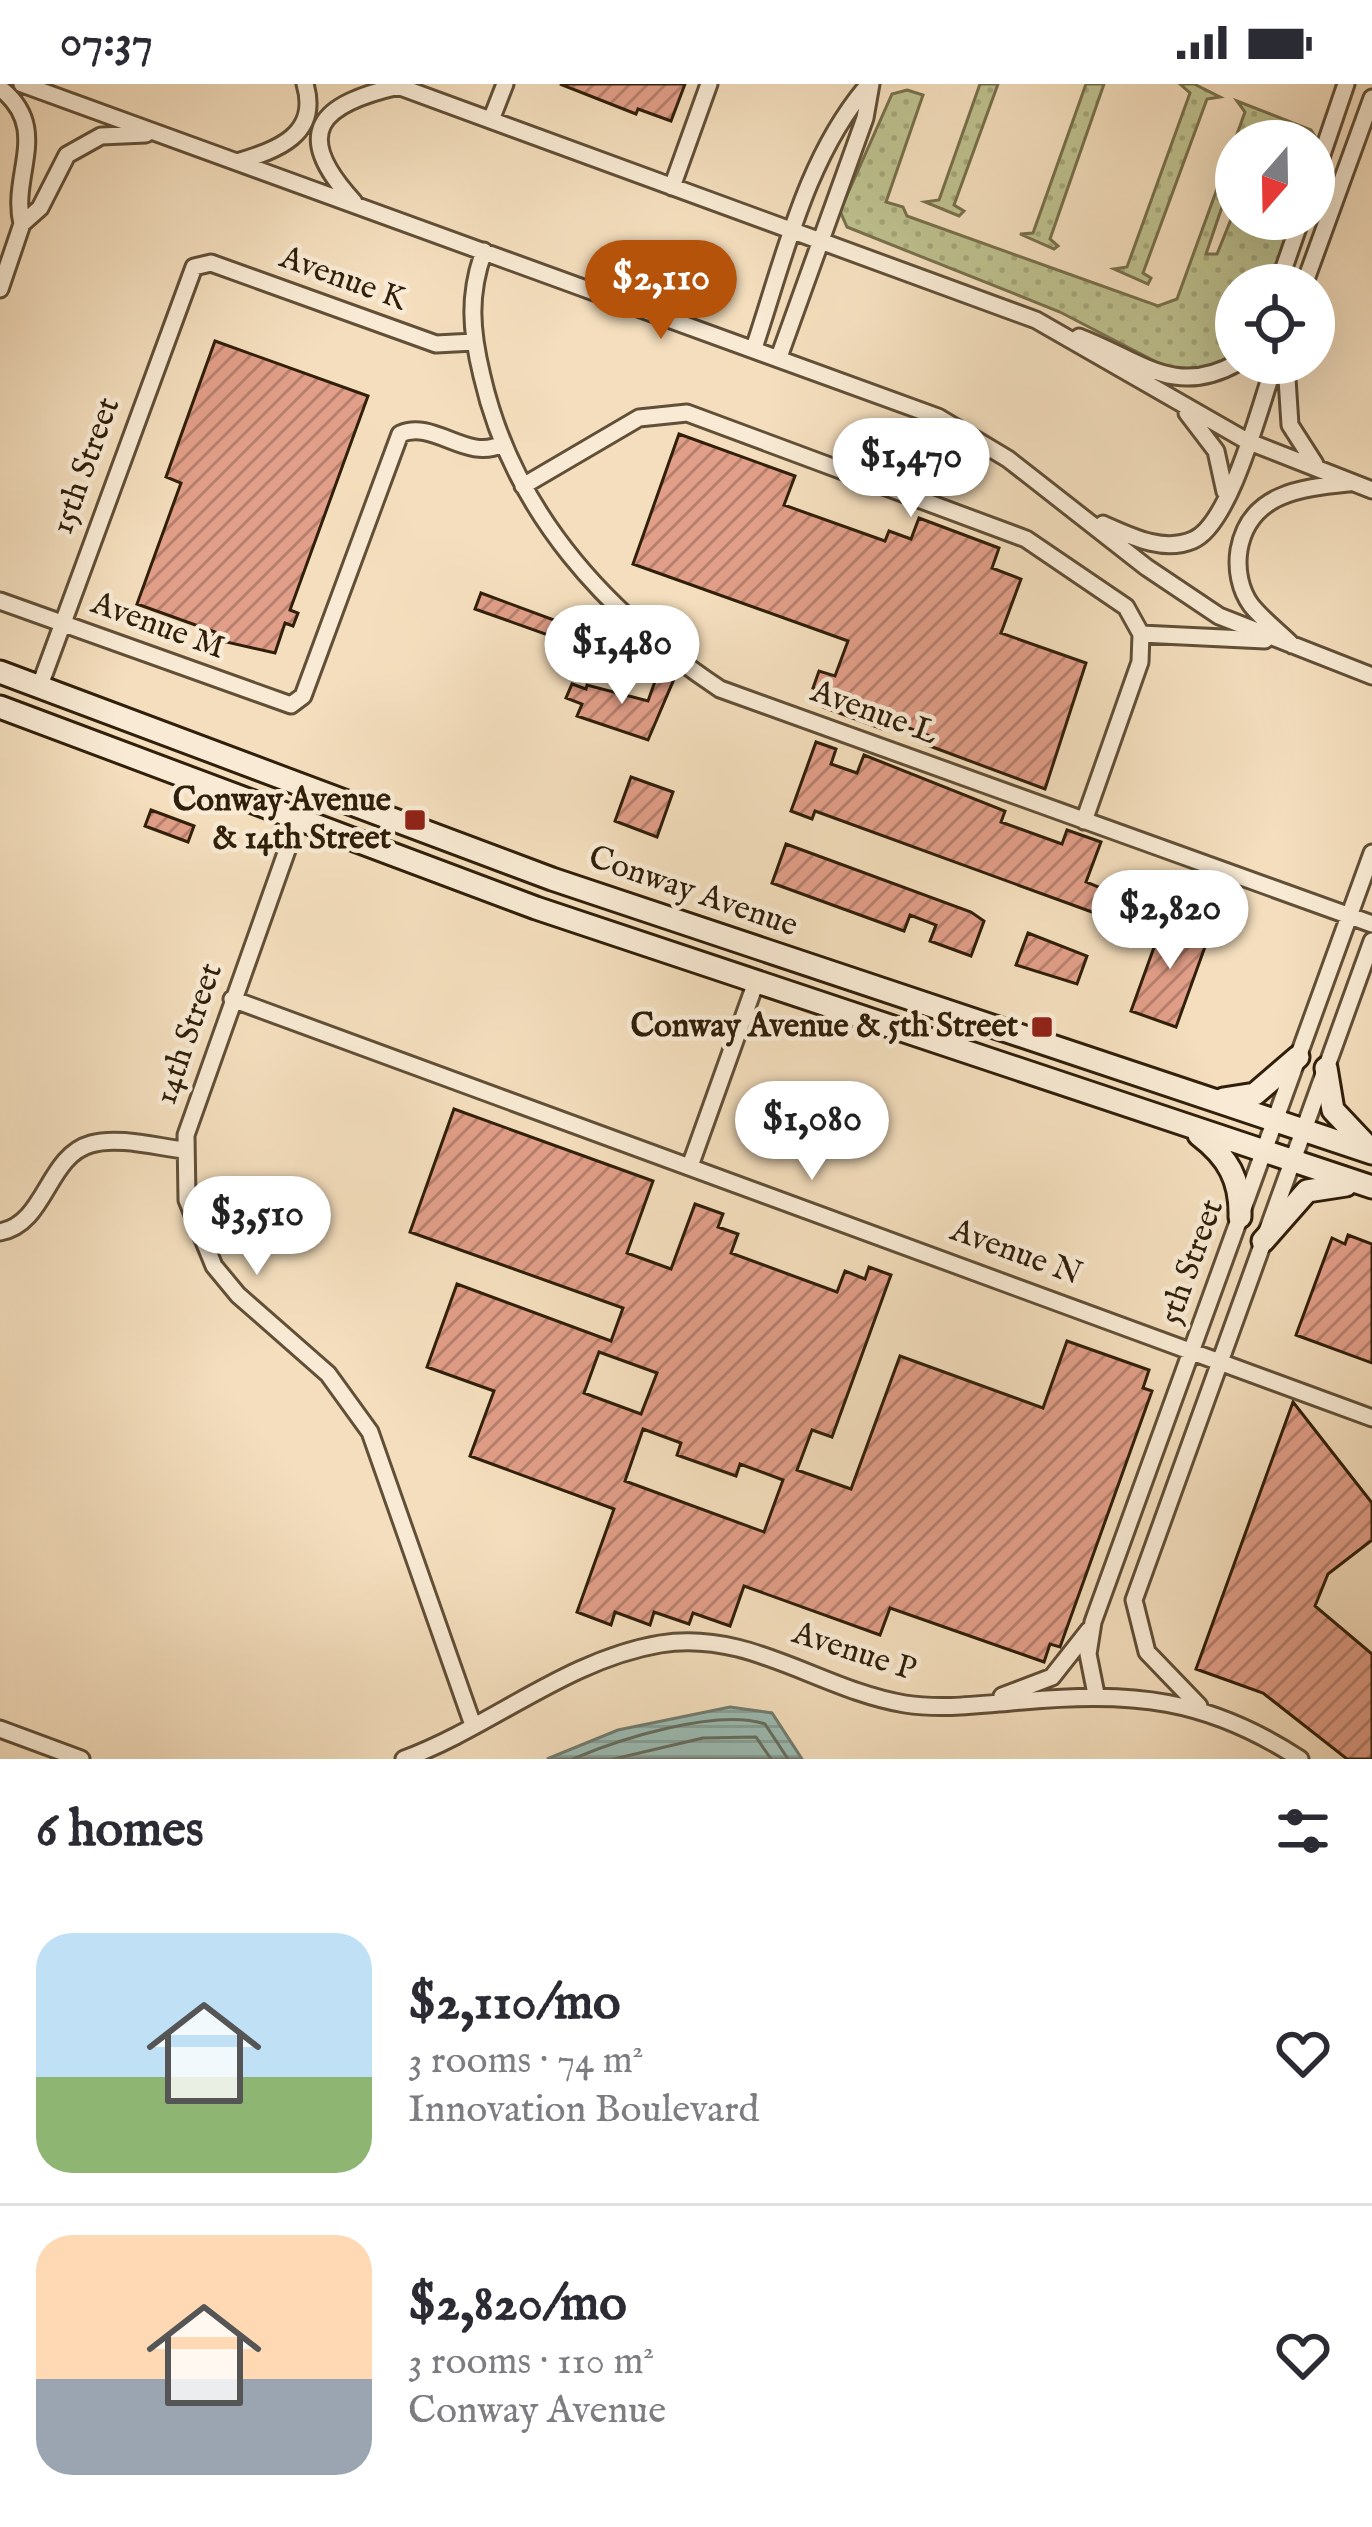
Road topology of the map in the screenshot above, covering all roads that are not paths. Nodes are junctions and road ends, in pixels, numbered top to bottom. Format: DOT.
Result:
graph roads {
  1 [pos="22,84"];
  2 [pos="305,84"];
  3 [pos="505,84"];
  4 [pos="709,84"];
  5 [pos="870,84"];
  6 [pos="1346,84"];
  7 [pos="396,85"];
  8 [pos="0,88"];
  9 [pos="1372,98"];
  10 [pos="491,120"];
  11 [pos="1334,120"];
  12 [pos="1335,120"];
  13 [pos="1366,131"];
  14 [pos="160,134"];
  15 [pos="237,162"];
  16 [pos="672,187"];
  17 [pos="357,205"];
  18 [pos="22,224"];
  19 [pos="794,232"];
  20 [pos="821,242"];
  21 [pos="484,251"];
  22 [pos="1312,264"];
  23 [pos="194,267"];
  24 [pos="0,289"];
  25 [pos="1036,320"];
  26 [pos="474,342"];
  27 [pos="754,349"];
  28 [pos="779,357"];
  29 [pos="1215,374"];
  30 [pos="1267,384"];
  31 [pos="1287,384"];
  32 [pos="1178,403"];
  33 [pos="1247,441"];
  34 [pos="502,444"];
  35 [pos="1321,471"];
  36 [pos="1352,483"];
  37 [pos="523,486"];
  38 [pos="1372,490"];
  39 [pos="1226,500"];
  40 [pos="1084,515"];
  41 [pos="0,602"];
  42 [pos="60,623"];
  43 [pos="1142,634"];
  44 [pos="1274,640"];
  45 [pos="1295,648"];
  46 [pos="1340,665"];
  47 [pos="0,672"];
  48 [pos="1372,676"];
  49 [pos="39,688"];
  50 [pos="1372,692"];
  51 [pos="0,707"];
  52 [pos="308,791"];
  53 [pos="297,820"];
  54 [pos="1084,820"];
  55 [pos="1372,853"];
  56 [pos="1349,917"];
  57 [pos="1372,924"];
  58 [pos="1372,941"];
  59 [pos="756,982"];
  60 [pos="232,1000"];
  61 [pos="1298,1057"];
  62 [pos="1326,1068"];
  63 [pos="1214,1100"];
  64 [pos="1276,1120"];
  65 [pos="1184,1124"];
  66 [pos="1304,1129"];
  67 [pos="184,1150"];
  68 [pos="1264,1151"];
  69 [pos="1372,1151"];
  70 [pos="1292,1160"];
  71 [pos="690,1166"];
  72 [pos="1370,1186"];
  73 [pos="1240,1217"];
  74 [pos="0,1232"];
  75 [pos="1263,1240"];
  76 [pos="1192,1348"];
  77 [pos="1220,1359"];
  78 [pos="1372,1418"];
  79 [pos="1094,1622"];
  80 [pos="1096,1694"];
  81 [pos="970,1705"];
  82 [pos="1206,1712"];
  83 [pos="472,1725"];
  84 [pos="0,1730"];
  85 [pos="81,1759"];
  86 [pos="404,1759"];
  87 [pos="1300,1759"];
  1 -- 14 [label="street"];
  2 -- 15 [label="street"];
  3 -- 10 [label="street"];
  4 -- 16 [label="street"];
  5 -- 19 [label="street"];
  5 -- 20 [label="street"];
  6 -- 11 [label="street"];
  7 -- 10 [label="street"];
  7 -- 17 [label="street"];
  8 -- 18 [label="street"];
  9 -- 13 [label="street"];
  10 -- 16 [label="street"];
  12 -- 13 [label="street"];
  13 -- 22 [label="street"];
  14 -- 15 [label="street"];
  14 -- 18 [label="street"];
  15 -- 17 [label="street"];
  16 -- 19 [label="street"];
  17 -- 21 [label="street"];
  18 -- 24 [label="street"];
  19 -- 20 [label="street"];
  19 -- 27 [label="street"];
  20 -- 25 [label="street"];
  20 -- 28 [label="street"];
  21 -- 26 [label="street, Avenue L"];
  21 -- 27 [label="street"];
  23 -- 26 [label="street, Avenue K"];
  23 -- 42 [label="street, 15th Street"];
  25 -- 29 [label="street"];
  25 -- 32 [label="street"];
  26 -- 34 [label="street, Avenue L"];
  27 -- 28 [label="street"];
  28 -- 40 [label="street"];
  30 -- 33 [label="street"];
  31 -- 35 [label="street"];
  32 -- 33 [label="street"];
  32 -- 39 [label="street"];
  33 -- 35 [label="street"];
  33 -- 39 [label="street"];
  34 -- 37 [label="street, Avenue L"];
  34 -- 42 [label="street, Avenue M"];
  35 -- 36 [label="street"];
  36 -- 38 [label="street"];
  36 -- 45 [label="street"];
  37 -- 43 [label="street"];
  37 -- 54 [label="street, Avenue L"];
  39 -- 40 [label="street"];
  40 -- 44 [label="street"];
  41 -- 42 [label="street, Avenue M"];
  42 -- 49 [label="street, 15th Street"];
  43 -- 44 [label="street"];
  43 -- 54 [label="street"];
  44 -- 45 [label="street"];
  45 -- 46 [label="street"];
  46 -- 48 [label="street"];
  46 -- 50 [label="street"];
  47 -- 49 [label="street, Conway Avenue"];
  49 -- 52 [label="street, Conway Avenue"];
  51 -- 53 [label="street, Conway Avenue"];
  52 -- 53 [label="street, 14th Street"];
  52 -- 63 [label="street, Conway Avenue"];
  53 -- 59 [label="street, Conway Avenue"];
  53 -- 60 [label="street, 14th Street"];
  54 -- 56 [label="street, Avenue L"];
  55 -- 56 [label="street, 5th Street"];
  56 -- 57 [label="street, Avenue L"];
  56 -- 61 [label="street, 5th Street"];
  58 -- 62 [label="street, 5th Street"];
  59 -- 65 [label="street, Conway Avenue"];
  59 -- 71 [label="street"];
  60 -- 67 [label="street, 14th Street"];
  60 -- 71 [label="street, Avenue N"];
  61 -- 63 [label="street"];
  61 -- 64 [label="street, 5th Street"];
  62 -- 66 [label="street, 5th Street"];
  62 -- 69 [label="street"];
  63 -- 64 [label="street, Conway Avenue"];
  64 -- 66 [label="street, Conway Avenue"];
  64 -- 68 [label="street, 5th Street"];
  65 -- 68 [label="street, Conway Avenue"];
  65 -- 73 [label="street"];
  66 -- 69 [label="street, Conway Avenue"];
  66 -- 70 [label="street, 5th Street"];
  67 -- 74 [label="street"];
  67 -- 83 [label="street, 14th Street"];
  68 -- 70 [label="street, Conway Avenue"];
  68 -- 73 [label="street, 5th Street"];
  70 -- 72 [label="street, Conway Avenue"];
  70 -- 75 [label="street, 5th Street"];
  71 -- 76 [label="street, Avenue N"];
  72 -- 75 [label="street"];
  73 -- 76 [label="street, 5th Street"];
  75 -- 77 [label="street, 5th Street"];
  76 -- 77 [label="street, Avenue N"];
  76 -- 79 [label="street, 5th Street"];
  77 -- 78 [label="street, Avenue N"];
  77 -- 82 [label="street, 5th Street"];
  79 -- 80 [label="street, 5th Street"];
  79 -- 81 [label="street"];
  80 -- 81 [label="street, Avenue P"];
  80 -- 82 [label="street, Avenue P"];
  81 -- 83 [label="street, Avenue P"];
  82 -- 87 [label="street, Avenue P"];
  83 -- 86 [label="street, Avenue P"];
  84 -- 85 [label="street"];
}
